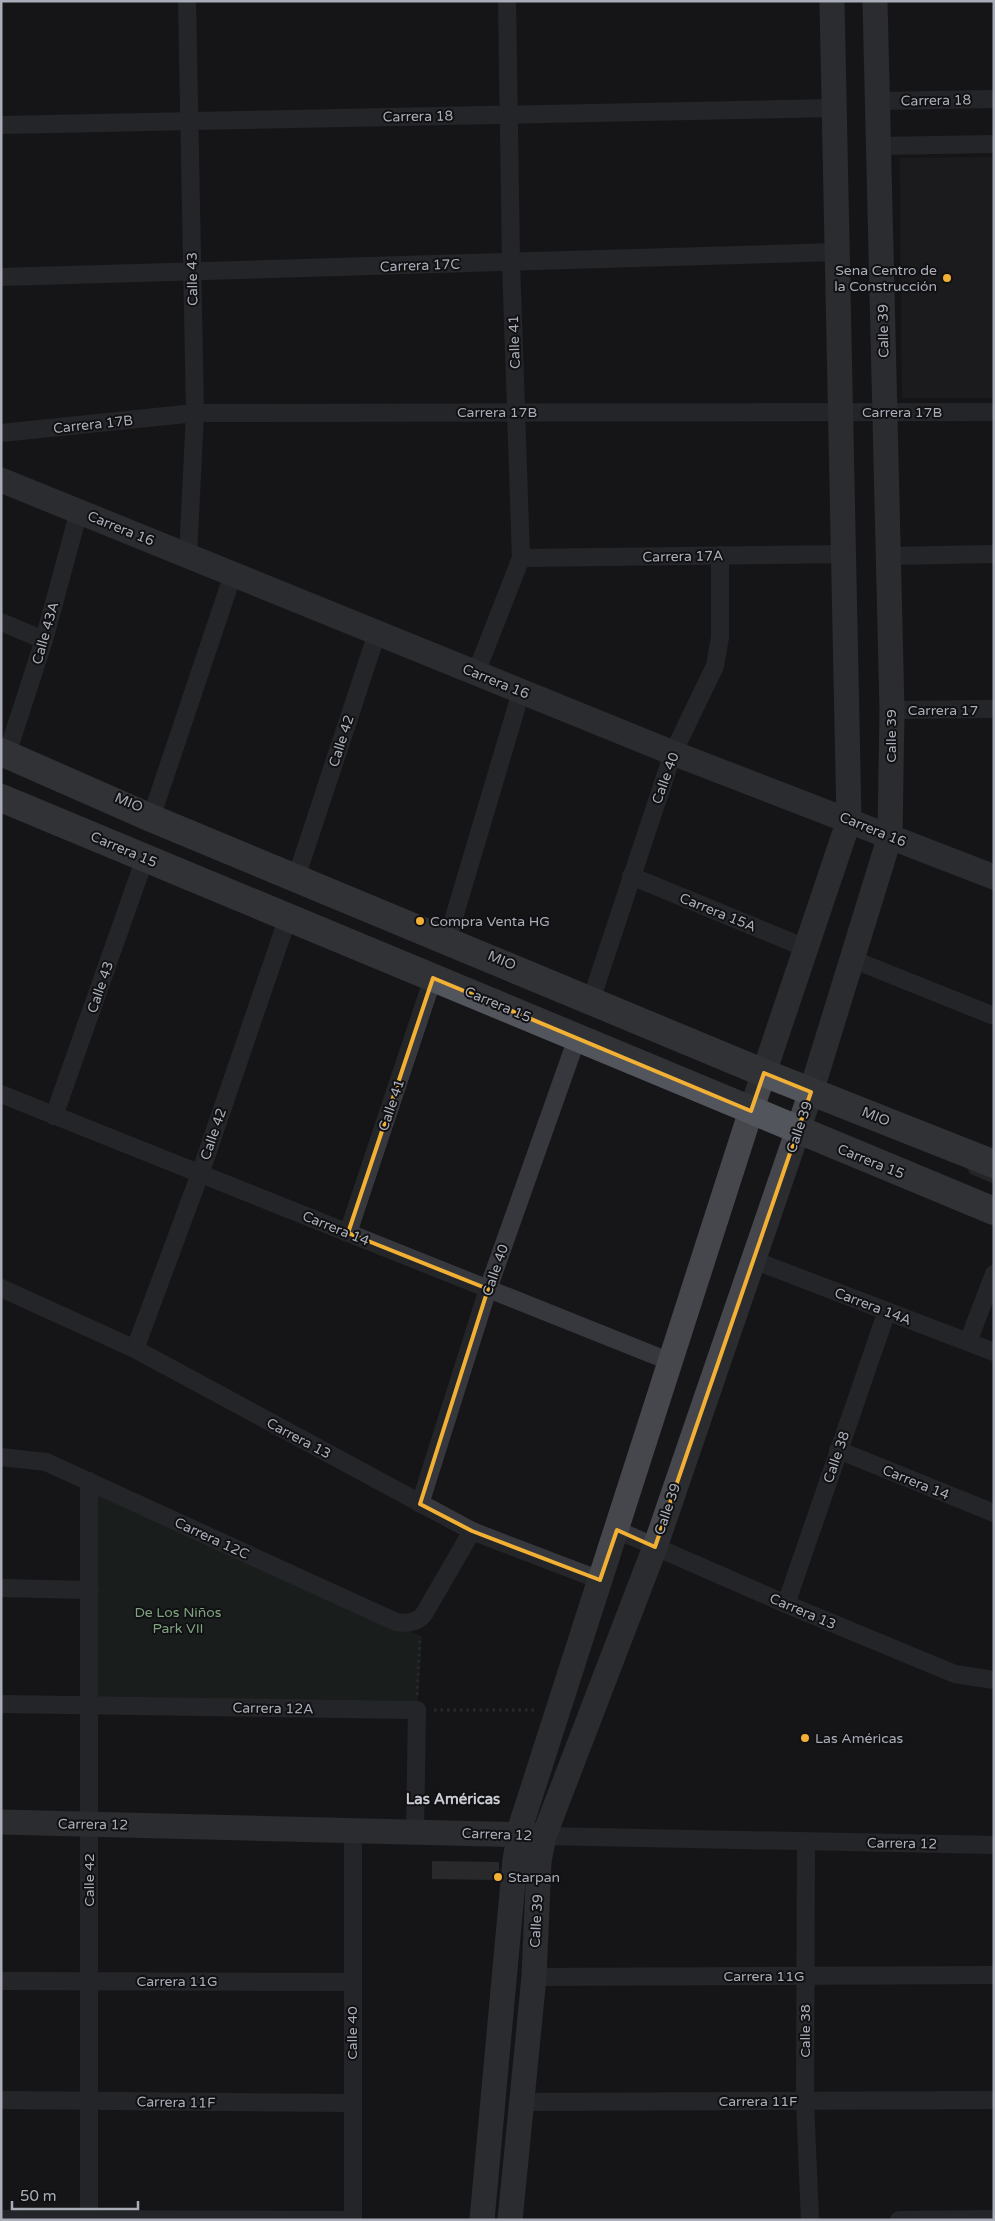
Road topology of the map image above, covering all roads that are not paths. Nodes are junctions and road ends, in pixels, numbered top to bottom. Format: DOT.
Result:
graph roads {
  1 [pos="187,1"];
  2 [pos="507,1"];
  3 [pos="832,1"];
  4 [pos="875,1"];
  5 [pos="994,99"];
  6 [pos="878,101"];
  7 [pos="835,108"];
  8 [pos="510,114"];
  9 [pos="189,121"];
  10 [pos="1,125"];
  11 [pos="994,144"];
  12 [pos="879,146"];
  13 [pos="838,252"];
  14 [pos="511,262"];
  15 [pos="192,271"];
  16 [pos="1,277"];
  17 [pos="516,412"];
  18 [pos="842,412"];
  19 [pos="885,412"];
  20 [pos="994,412"];
  21 [pos="195,413"];
  22 [pos="1,433"];
  23 [pos="1,480"];
  24 [pos="79,511"];
  25 [pos="845,554"];
  26 [pos="994,554"];
  27 [pos="720,555"];
  28 [pos="188,556"];
  29 [pos="888,556"];
  30 [pos="521,558"];
  31 [pos="233,574"];
  32 [pos="1,622"];
  33 [pos="377,633"];
  34 [pos="44,640"];
  35 [pos="476,673"];
  36 [pos="521,692"];
  37 [pos="994,709"];
  38 [pos="892,710"];
  39 [pos="4,753"];
  40 [pos="673,753"];
  41 [pos="29,775"];
  42 [pos="1,798"];
  43 [pos="151,818"];
  44 [pos="849,820"];
  45 [pos="890,836"];
  46 [pos="145,858"];
  47 [pos="631,876"];
  48 [pos="994,876"];
  49 [pos="296,878"];
  50 [pos="288,917"];
  51 [pos="447,941"];
  52 [pos="806,948"];
  53 [pos="852,959"];
  54 [pos="434,978"];
  55 [pos="541,991"];
  56 [pos="591,1000"];
  57 [pos="994,1016"];
  58 [pos="577,1038"];
  59 [pos="626,1047"];
  60 [pos="644,1055"];
  61 [pos="653,1059"];
  62 [pos="759,1089"];
  63 [pos="1,1094"];
  64 [pos="806,1111"];
  65 [pos="54,1116"];
  66 [pos="994,1164"];
  67 [pos="967,1168"];
  68 [pos="200,1174"];
  69 [pos="994,1179"];
  70 [pos="994,1211"];
  71 [pos="348,1233"];
  72 [pos="753,1260"];
  73 [pos="994,1274"];
  74 [pos="1,1288"];
  75 [pos="488,1289"];
  76 [pos="887,1311"];
  77 [pos="968,1342"];
  78 [pos="135,1349"];
  79 [pos="994,1352"];
  80 [pos="671,1362"];
  81 [pos="838,1450"];
  82 [pos="1,1457"];
  83 [pos="88,1482"];
  84 [pos="420,1504"];
  85 [pos="994,1513"];
  86 [pos="617,1530"];
  87 [pos="472,1531"];
  88 [pos="654,1546"];
  89 [pos="600,1580"];
  90 [pos="1,1588"];
  91 [pos="90,1590"];
  92 [pos="786,1604"];
  93 [pos="994,1680"];
  94 [pos="1,1704"];
  95 [pos="90,1706"];
  96 [pos="1,1822"];
  97 [pos="89,1832"];
  98 [pos="415,1832"];
  99 [pos="1,1837"];
  100 [pos="517,1842"];
  101 [pos="806,1842"];
  102 [pos="542,1843"];
  103 [pos="994,1845"];
  104 [pos="353,1846"];
  105 [pos="994,1975"];
  106 [pos="805,1976"];
  107 [pos="534,1977"];
  108 [pos="1,1980"];
  109 [pos="90,1981"];
  110 [pos="352,1982"];
  111 [pos="1,2100"];
  112 [pos="994,2100"];
  113 [pos="90,2101"];
  114 [pos="805,2101"];
  115 [pos="521,2102"];
  116 [pos="351,2103"];
  117 [pos="1,2219"];
  118 [pos="90,2219"];
  119 [pos="994,2219"];
  120 [pos="234,2220"];
  121 [pos="353,2220"];
  122 [pos="482,2220"];
  123 [pos="510,2220"];
  124 [pos="810,2220"];
  125 [pos="899,2220"];
  126 [pos="930,2220"];
  1 -- 9 [label="street, Calle 43"];
  2 -- 8 [label="street, Calle 41"];
  3 -- 7 [label="street, Calle 39"];
  4 -- 6 [label="street, Calle 39"];
  5 -- 6 [label="street, Carrera 18"];
  6 -- 12 [label="street, Calle 39"];
  7 -- 8 [label="street, Carrera 18"];
  7 -- 13 [label="street, Calle 39"];
  8 -- 9 [label="street, Carrera 18"];
  8 -- 14 [label="street, Calle 41"];
  9 -- 10 [label="street, Carrera 18"];
  9 -- 15 [label="street, Calle 43"];
  11 -- 12 [label="street"];
  12 -- 19 [label="street, Calle 39"];
  13 -- 14 [label="street, Carrera 17C"];
  13 -- 18 [label="street, Calle 39"];
  14 -- 15 [label="street, Carrera 17C"];
  14 -- 17 [label="street, Calle 41"];
  15 -- 16 [label="street, Carrera 17C"];
  15 -- 21 [label="street, Calle 43"];
  17 -- 18 [label="street, Carrera 17B"];
  17 -- 21 [label="street, Carrera 17B"];
  17 -- 30 [label="street, Calle 41"];
  18 -- 19 [label="street, Carrera 17B"];
  18 -- 25 [label="street, Calle 39"];
  19 -- 20 [label="street, Carrera 17B"];
  19 -- 29 [label="street, Calle 39"];
  21 -- 22 [label="street, Carrera 17B"];
  21 -- 28 [label="street, Calle 43"];
  23 -- 24 [label="street, Carrera 16"];
  24 -- 28 [label="street, Carrera 16"];
  24 -- 34 [label="street, Calle 43A"];
  25 -- 27 [label="street, Carrera 17A"];
  25 -- 44 [label="street, Calle 39"];
  26 -- 29 [label="street"];
  27 -- 30 [label="street, Carrera 17A"];
  27 -- 40 [label="street, Calle 40"];
  28 -- 31 [label="street, Carrera 16"];
  29 -- 38 [label="street, Calle 39"];
  30 -- 35 [label="street, Calle 41"];
  31 -- 33 [label="street, Carrera 16"];
  31 -- 43 [label="street"];
  32 -- 34 [label="street"];
  33 -- 35 [label="street, Carrera 16"];
  33 -- 49 [label="street, Calle 42"];
  34 -- 39 [label="street, Calle 43A"];
  35 -- 36 [label="street, Carrera 16"];
  36 -- 40 [label="street, Carrera 16"];
  36 -- 51 [label="street"];
  37 -- 38 [label="street, Carrera 17"];
  38 -- 45 [label="street, Calle 39"];
  39 -- 43 [label="main road, Carrera 15"];
  40 -- 44 [label="street, Carrera 16"];
  40 -- 47 [label="street, Calle 40"];
  41 -- 55 [label="lane, MIO"];
  42 -- 46 [label="main road, Carrera 15"];
  43 -- 49 [label="main road, Carrera 15"];
  44 -- 45 [label="street, Carrera 16"];
  44 -- 52 [label="street, Calle 39"];
  45 -- 48 [label="street, Carrera 16"];
  45 -- 53 [label="street, Calle 39"];
  46 -- 50 [label="main road, Carrera 15"];
  46 -- 65 [label="street, Calle 43"];
  47 -- 52 [label="street, Carrera 15A"];
  47 -- 56 [label="street, Calle 40"];
  49 -- 51 [label="main road, Carrera 15"];
  50 -- 54 [label="main road, Carrera 15"];
  50 -- 68 [label="street, Calle 42"];
  51 -- 56 [label="main road, Carrera 15"];
  52 -- 62 [label="street, Calle 39"];
  53 -- 57 [label="street"];
  53 -- 64 [label="street, Calle 39"];
  54 -- 58 [label="main road, Carrera 15"];
  54 -- 71 [label="street, Calle 41"];
  56 -- 62 [label="main road, Carrera 15"];
  58 -- 62 [label="main road, Carrera 15"];
  58 -- 75 [label="street, Calle 40"];
  59 -- 60 [label="lane"];
  61 -- 62 [label="lane"];
  62 -- 64 [label="main road, Carrera 15"];
  62 -- 64 [label="main road, Carrera 15"];
  62 -- 80 [label="street, Calle 39"];
  63 -- 65 [label="street, Carrera 14"];
  64 -- 66 [label="main road, Carrera 15"];
  64 -- 70 [label="main road, Carrera 15"];
  64 -- 72 [label="street, Calle 39"];
  65 -- 68 [label="street, Carrera 14"];
  67 -- 69 [label="lane"];
  68 -- 71 [label="street, Carrera 14"];
  68 -- 78 [label="street, Calle 42"];
  71 -- 75 [label="street, Carrera 14"];
  72 -- 76 [label="street, Carrera 14A"];
  72 -- 88 [label="street, Calle 39"];
  73 -- 77 [label="street"];
  74 -- 78 [label="street, Carrera 13"];
  75 -- 80 [label="street, Carrera 14"];
  75 -- 84 [label="street, Calle 40"];
  76 -- 77 [label="street, Carrera 14A"];
  76 -- 81 [label="street, Calle 38"];
  77 -- 79 [label="street, Carrera 14A"];
  78 -- 84 [label="street, Carrera 13"];
  80 -- 86 [label="street, Calle 39"];
  81 -- 85 [label="street, Carrera 14"];
  81 -- 92 [label="street, Calle 38"];
  82 -- 83 [label="street, Carrera 12C"];
  83 -- 87 [label="street, Carrera 12C"];
  83 -- 91 [label="street, Calle 42"];
  84 -- 87 [label="street, Carrera 13"];
  86 -- 88 [label="street, Carrera 13"];
  86 -- 89 [label="street, Calle 39"];
  87 -- 89 [label="street, Carrera 13"];
  88 -- 92 [label="street, Carrera 13"];
  88 -- 102 [label="street, Calle 39"];
  89 -- 100 [label="street, Calle 39"];
  90 -- 91 [label="street"];
  91 -- 95 [label="street, Calle 42"];
  92 -- 93 [label="street, Carrera 13"];
  94 -- 95 [label="street, Carrera 12A"];
  95 -- 97 [label="street, Calle 42"];
  95 -- 98 [label="street, Carrera 12A"];
  96 -- 97 [label="street, Carrera 12"];
  97 -- 98 [label="street, Carrera 12"];
  97 -- 99 [label="street, Carrera 12"];
  97 -- 104 [label="street, Carrera 12"];
  97 -- 109 [label="street, Calle 42"];
  98 -- 100 [label="street, Carrera 12"];
  100 -- 102 [label="street, Carrera 12"];
  100 -- 104 [label="street, Carrera 12"];
  100 -- 122 [label="street, Calle 39"];
  101 -- 102 [label="street, Carrera 12"];
  101 -- 103 [label="street, Carrera 12"];
  101 -- 106 [label="street, Calle 38"];
  102 -- 107 [label="street, Calle 39"];
  104 -- 110 [label="street, Calle 40"];
  105 -- 106 [label="street, Carrera 11G"];
  106 -- 107 [label="street, Carrera 11G"];
  106 -- 114 [label="street, Calle 38"];
  107 -- 115 [label="street, Calle 39"];
  108 -- 109 [label="street, Carrera 11G"];
  109 -- 110 [label="street, Carrera 11G"];
  109 -- 113 [label="street, Calle 42"];
  110 -- 116 [label="street, Calle 40"];
  111 -- 113 [label="street, Carrera 11F"];
  112 -- 114 [label="street, Carrera 11F"];
  113 -- 116 [label="street, Carrera 11F"];
  113 -- 118 [label="street, Calle 42"];
  114 -- 115 [label="street, Carrera 11F"];
  114 -- 124 [label="street, Calle 38"];
  115 -- 123 [label="street, Calle 39"];
  116 -- 121 [label="street, Calle 40"];
  117 -- 118 [label="street"];
  118 -- 120 [label="street"];
  119 -- 126 [label="street"];
  120 -- 121 [label="street"];
  125 -- 126 [label="street"];
}
